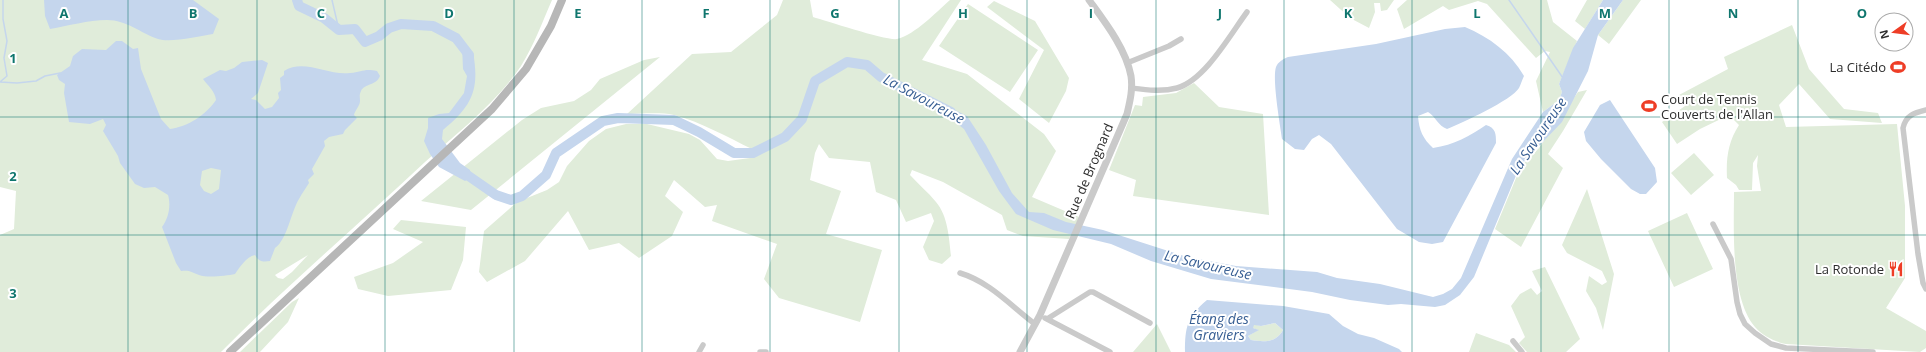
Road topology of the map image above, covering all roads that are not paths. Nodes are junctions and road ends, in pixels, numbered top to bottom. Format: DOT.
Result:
graph roads {
  1 [pos="562,0"];
  2 [pos="1089,0"];
  3 [pos="1247,12"];
  4 [pos="1181,39"];
  5 [pos="1127,63"];
  6 [pos="1131,88"];
  7 [pos="1926,110"];
  8 [pos="1713,224"];
  9 [pos="960,274"];
  10 [pos="1926,289"];
  11 [pos="1043,317"];
  12 [pos="1150,323"];
  13 [pos="1035,324"];
  14 [pos="1512,341"];
  15 [pos="703,345"];
  16 [pos="230,352"];
  17 [pos="699,352"];
  18 [pos="760,352"];
  19 [pos="766,352"];
  20 [pos="1020,352"];
  21 [pos="1110,352"];
  22 [pos="1522,352"];
  23 [pos="1873,352"];
  1 -- 16 [label="main road"];
  2 -- 5 [label="street, Rue de Brognard"];
  3 -- 6 [label="street"];
  4 -- 5 [label="street"];
  5 -- 6 [label="street, Rue de Brognard"];
  6 -- 11 [label="street, Rue de Brognard"];
  7 -- 10 [label="street"];
  8 -- 23 [label="street"];
  9 -- 13 [label="street"];
  11 -- 12 [label="street"];
  11 -- 13 [label="street, Rue de Brognard"];
  11 -- 21 [label="street"];
  13 -- 20 [label="street, Rue de Brognard"];
  14 -- 22 [label="street"];
  15 -- 17 [label="street"];
  18 -- 19 [label="street"];
}
